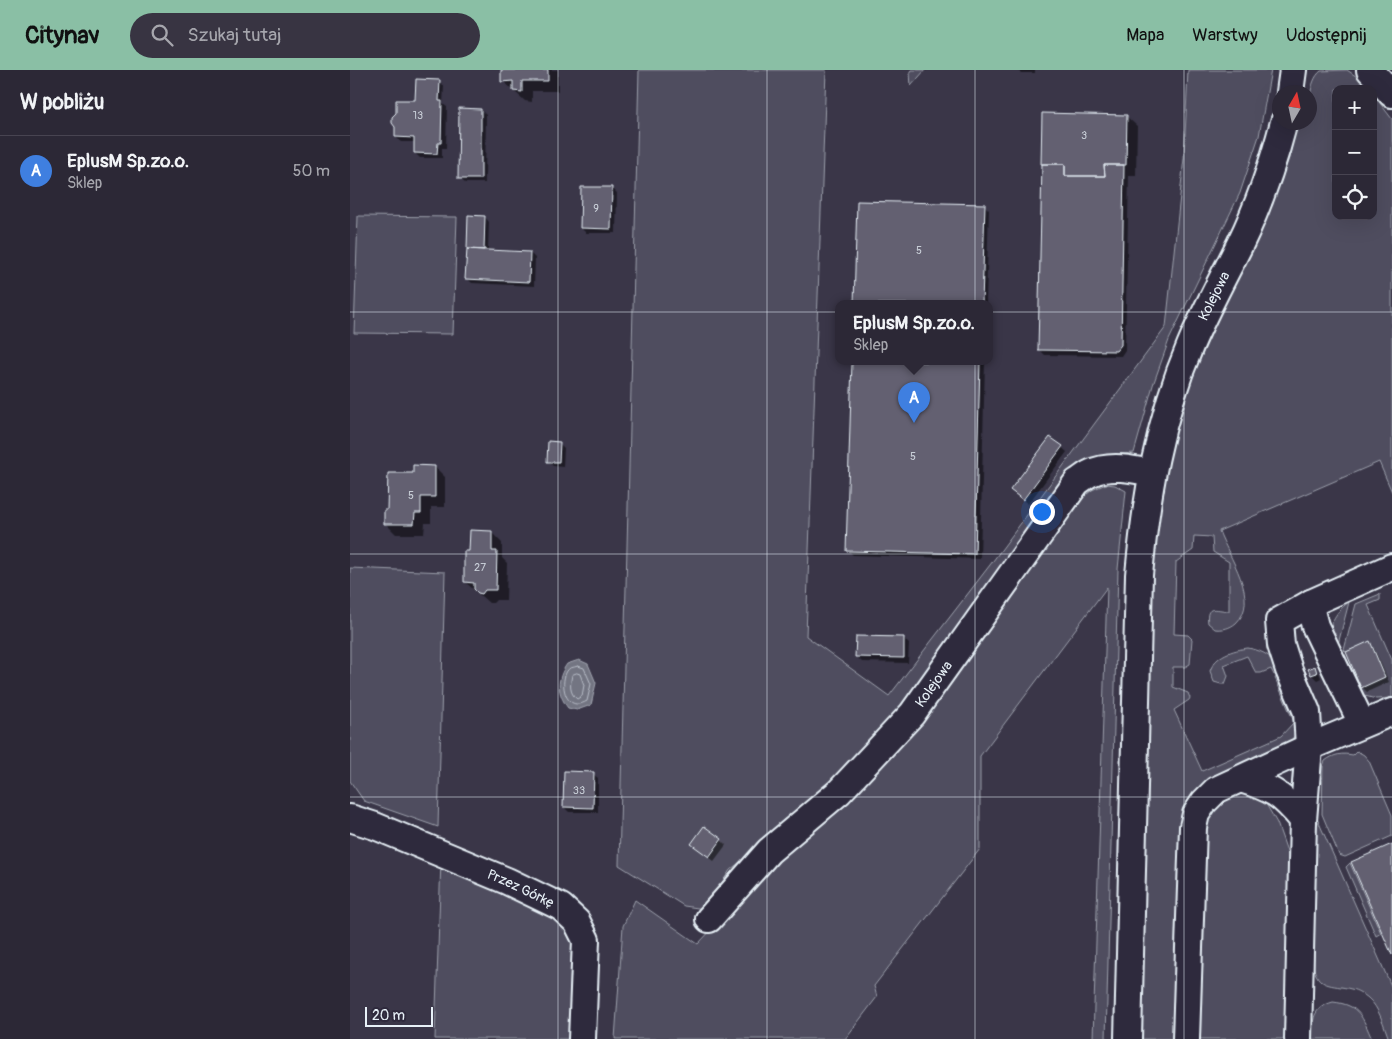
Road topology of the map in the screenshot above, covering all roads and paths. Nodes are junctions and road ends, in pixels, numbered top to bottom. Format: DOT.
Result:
graph roads {
  1 [pos="1293,70"];
  2 [pos="1370,70"];
  3 [pos="1291,85"];
  4 [pos="1392,94"];
  5 [pos="1282,130"];
  6 [pos="1152,473"];
  7 [pos="1392,567"];
  8 [pos="1311,603"];
  9 [pos="1392,712"];
  10 [pos="1362,724"];
  11 [pos="1309,747"];
  12 [pos="1241,779"];
  13 [pos="350,818"];
  14 [pos="1303,820"];
  15 [pos="709,919"];
  16 [pos="582,1039"];
  17 [pos="1128,1039"];
  18 [pos="1186,1039"];
  19 [pos="1298,1039"];
  1 -- 3 [label="street"];
  2 -- 4 [label="street"];
  5 -- 6 [label="street, Kolejowa"];
  6 -- 15 [label="street, Kolejowa"];
  6 -- 17 [label="street, Kolejowa"];
  7 -- 8 [label="street"];
  8 -- 10 [label="street"];
  8 -- 11 [label="street"];
  9 -- 10 [label="street"];
  10 -- 11 [label="street"];
  11 -- 12 [label="street"];
  11 -- 14 [label="street"];
  12 -- 14 [label="street"];
  12 -- 18 [label="street"];
  13 -- 16 [label="street, Przez Górkę"];
  14 -- 19 [label="street"];
}
